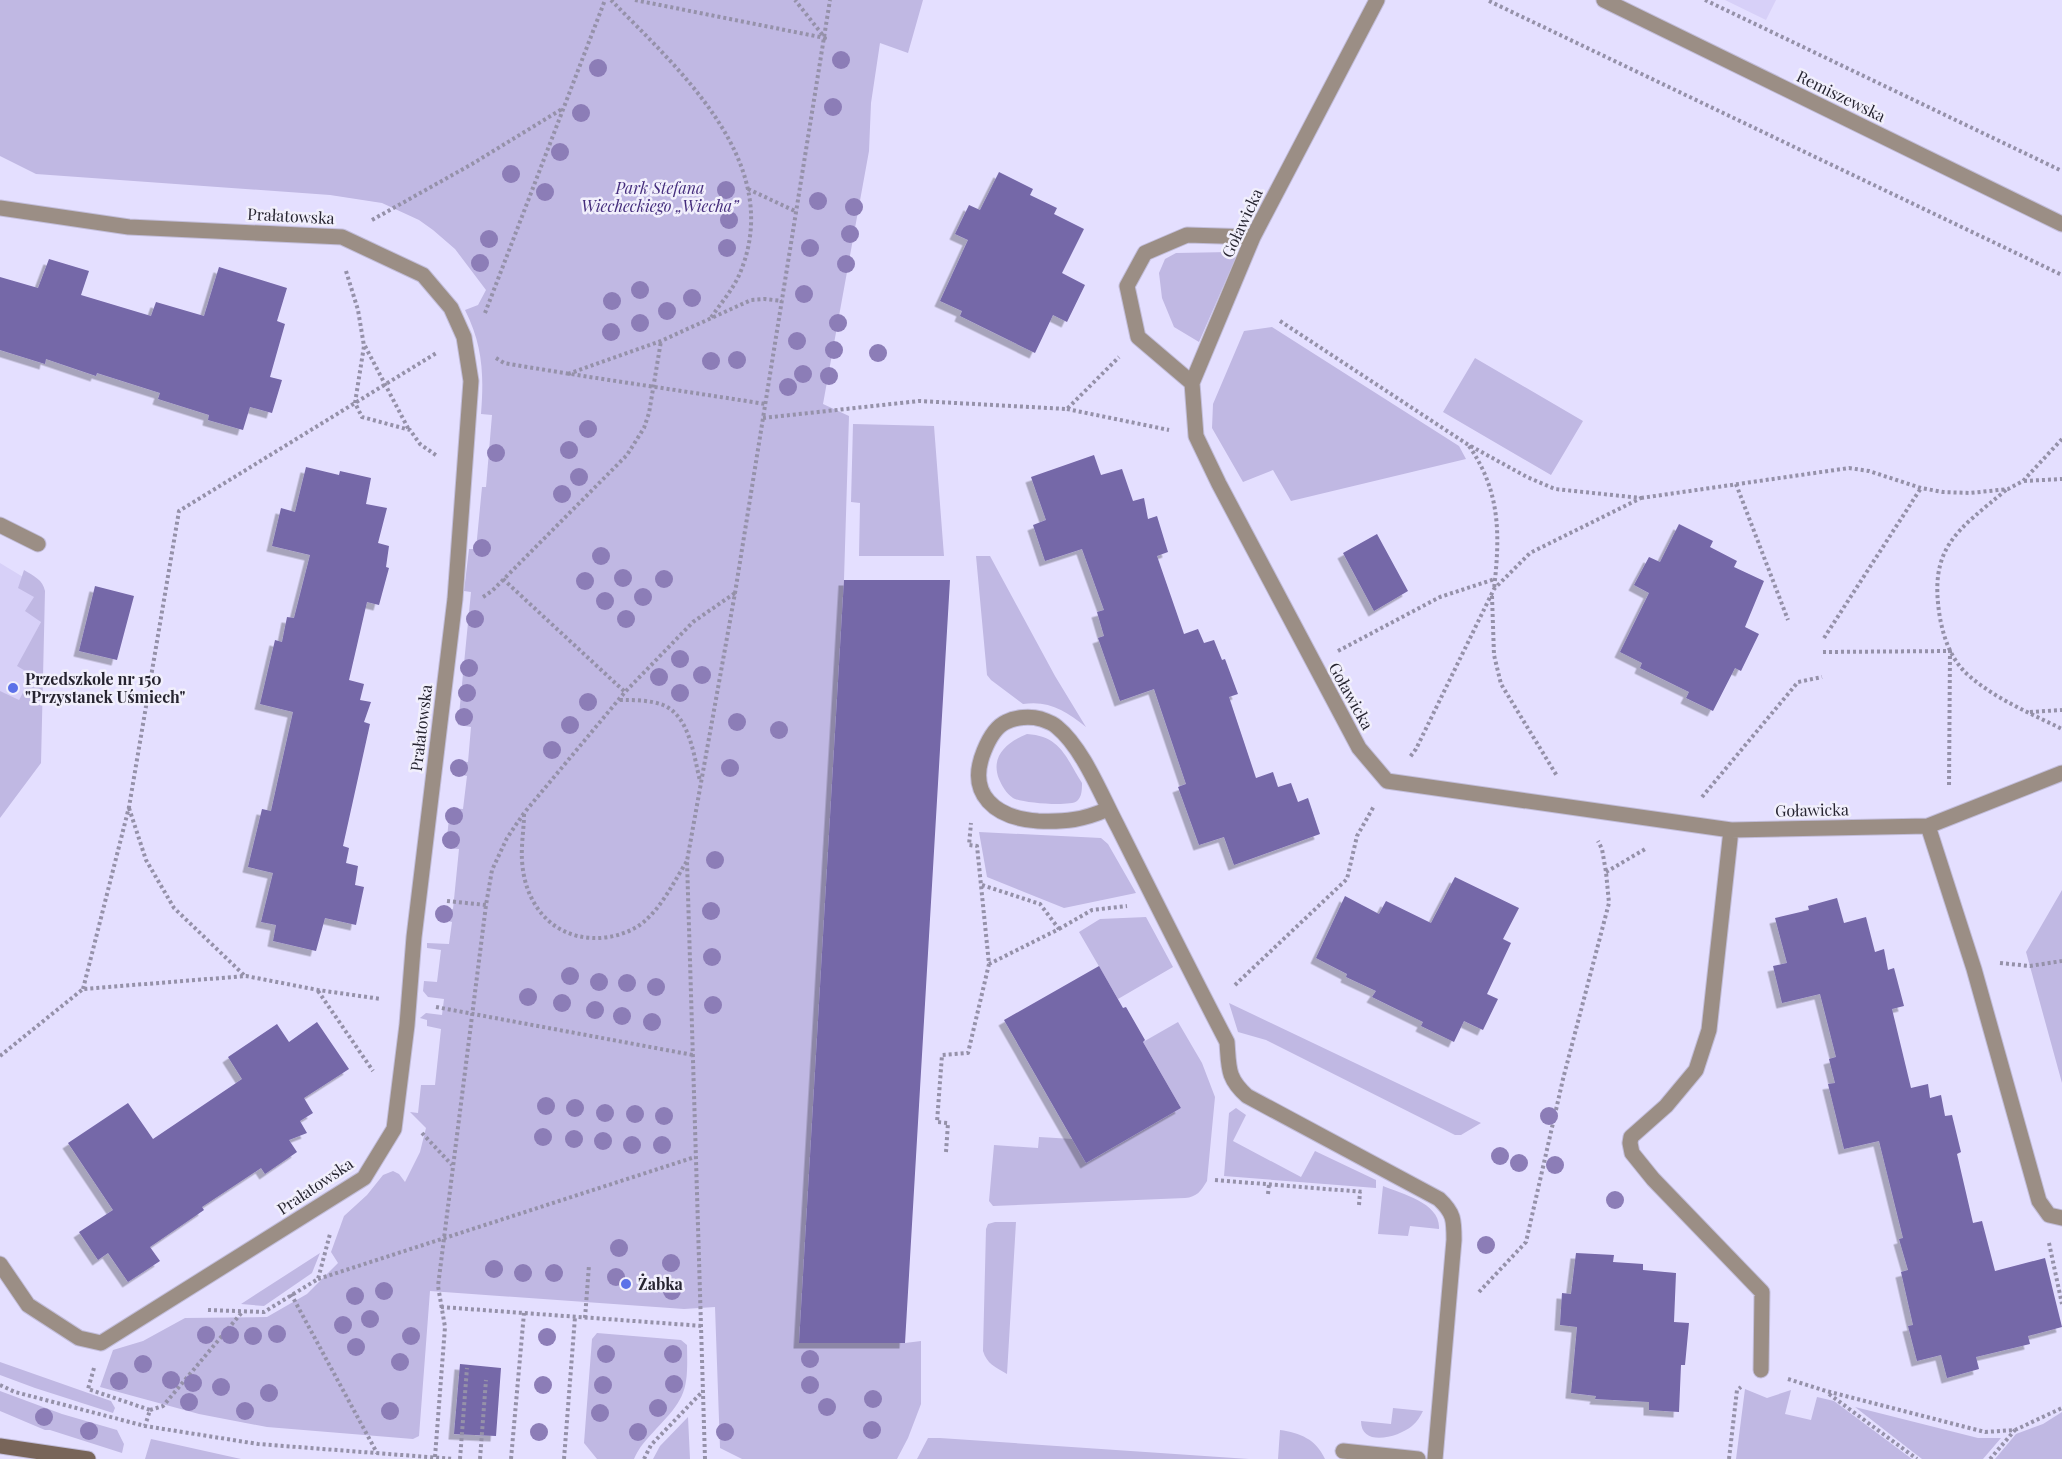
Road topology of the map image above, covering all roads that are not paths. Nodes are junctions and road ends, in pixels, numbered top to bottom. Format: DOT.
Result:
graph roads {
  1 [pos="1377,0"];
  2 [pos="1604,0"];
  3 [pos="0,208"];
  4 [pos="2062,224"];
  5 [pos="1253,237"];
  6 [pos="1192,383"];
  7 [pos="0,525"];
  8 [pos="38,544"];
  9 [pos="2062,773"];
  10 [pos="1108,809"];
  11 [pos="1928,826"];
  12 [pos="1731,830"];
  13 [pos="2056,1217"];
  14 [pos="0,1264"];
  15 [pos="1761,1370"];
  16 [pos="0,1447"];
  17 [pos="1343,1455"];
  18 [pos="19,1459"];
  19 [pos="88,1459"];
  20 [pos="1418,1459"];
  21 [pos="1435,1459"];
  1 -- 5 [label="street, Goławicka"];
  2 -- 4 [label="street, Remiszewska"];
  3 -- 14 [label="street, Prałatowska"];
  5 -- 6 [label="street, Goławicka"];
  5 -- 6 [label="street"];
  6 -- 12 [label="street, Goławicka"];
  7 -- 8 [label="street"];
  9 -- 11 [label="street, Goławicka"];
  10 -- 10 [label="street"];
  10 -- 21 [label="street"];
  11 -- 12 [label="street, Goławicka"];
  11 -- 13 [label="street"];
  12 -- 15 [label="street"];
  16 -- 18 [label="street"];
  16 -- 19 [label="street"];
  17 -- 20 [label="street"];
}
